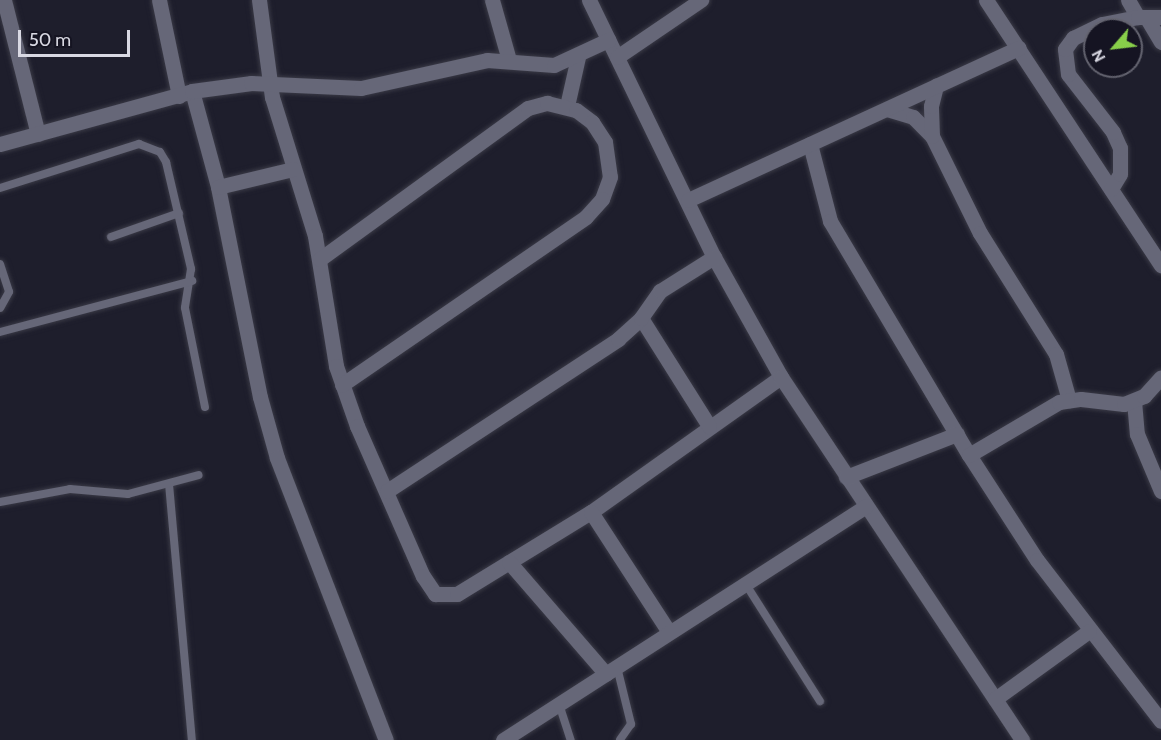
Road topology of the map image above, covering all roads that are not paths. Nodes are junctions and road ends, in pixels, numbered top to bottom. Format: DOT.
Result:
graph roads {
  1 [pos="159,0"];
  2 [pos="259,0"];
  3 [pos="492,0"];
  4 [pos="589,0"];
  5 [pos="701,0"];
  6 [pos="986,0"];
  7 [pos="1128,0"];
  8 [pos="3,4"];
  9 [pos="1148,17"];
  10 [pos="608,40"];
  11 [pos="1161,42"];
  12 [pos="1019,48"];
  13 [pos="578,57"];
  14 [pos="617,57"];
  15 [pos="509,60"];
  16 [pos="270,84"];
  17 [pos="936,86"];
  18 [pos="185,93"];
  19 [pos="567,106"];
  20 [pos="887,109"];
  21 [pos="38,134"];
  22 [pos="932,136"];
  23 [pos="0,144"];
  24 [pos="810,144"];
  25 [pos="293,169"];
  26 [pos="218,187"];
  27 [pos="0,188"];
  28 [pos="1111,189"];
  29 [pos="688,200"];
  30 [pos="179,213"];
  31 [pos="111,237"];
  32 [pos="714,257"];
  33 [pos="320,259"];
  34 [pos="0,264"];
  35 [pos="1161,265"];
  36 [pos="192,281"];
  37 [pos="0,308"];
  38 [pos="641,318"];
  39 [pos="0,332"];
  40 [pos="781,377"];
  41 [pos="1161,377"];
  42 [pos="342,385"];
  43 [pos="1070,400"];
  44 [pos="1134,401"];
  45 [pos="205,407"];
  46 [pos="709,426"];
  47 [pos="957,434"];
  48 [pos="969,455"];
  49 [pos="199,475"];
  50 [pos="846,477"];
  51 [pos="169,484"];
  52 [pos="387,491"];
  53 [pos="1161,491"];
  54 [pos="0,502"];
  55 [pos="866,506"];
  56 [pos="591,512"];
  57 [pos="509,562"];
  58 [pos="745,583"];
  59 [pos="1089,631"];
  60 [pos="669,632"];
  61 [pos="611,670"];
  62 [pos="995,699"];
  63 [pos="820,701"];
  64 [pos="560,704"];
  65 [pos="1161,721"];
  66 [pos="192,740"];
  67 [pos="386,740"];
  68 [pos="504,740"];
  69 [pos="571,740"];
  70 [pos="620,740"];
  71 [pos="1022,740"];
  1 -- 18 [label="street"];
  2 -- 16 [label="street"];
  3 -- 15 [label="street"];
  4 -- 10 [label="street"];
  5 -- 14 [label="street"];
  6 -- 12 [label="street"];
  7 -- 9 [label="street"];
  8 -- 21 [label="street"];
  9 -- 11 [label="street"];
  9 -- 28 [label="street"];
  10 -- 13 [label="street"];
  10 -- 14 [label="street"];
  12 -- 17 [label="street"];
  12 -- 28 [label="street"];
  13 -- 15 [label="street"];
  13 -- 19 [label="street"];
  14 -- 29 [label="street"];
  15 -- 16 [label="street"];
  16 -- 18 [label="street"];
  16 -- 25 [label="street"];
  17 -- 20 [label="street"];
  17 -- 22 [label="street"];
  18 -- 21 [label="street"];
  18 -- 26 [label="street"];
  19 -- 33 [label="street"];
  19 -- 42 [label="street"];
  20 -- 22 [label="street"];
  20 -- 24 [label="street"];
  21 -- 23 [label="street"];
  22 -- 43 [label="street"];
  24 -- 29 [label="street"];
  24 -- 47 [label="street"];
  25 -- 26 [label="street"];
  25 -- 33 [label="street"];
  26 -- 67 [label="street"];
  27 -- 30 [label="lane"];
  28 -- 35 [label="street"];
  29 -- 32 [label="street"];
  30 -- 31 [label="lane"];
  30 -- 36 [label="lane"];
  32 -- 38 [label="street"];
  32 -- 40 [label="street"];
  33 -- 42 [label="street"];
  34 -- 37 [label="lane"];
  36 -- 39 [label="lane"];
  36 -- 45 [label="lane"];
  38 -- 46 [label="street"];
  38 -- 52 [label="street"];
  40 -- 46 [label="street"];
  40 -- 50 [label="street"];
  41 -- 44 [label="street"];
  42 -- 52 [label="street"];
  43 -- 44 [label="street"];
  43 -- 48 [label="street"];
  44 -- 53 [label="street"];
  46 -- 56 [label="street"];
  47 -- 48 [label="street"];
  47 -- 50 [label="street"];
  48 -- 59 [label="street"];
  49 -- 51 [label="lane"];
  50 -- 55 [label="street"];
  51 -- 54 [label="lane"];
  51 -- 66 [label="lane"];
  52 -- 57 [label="street"];
  55 -- 58 [label="street"];
  55 -- 62 [label="street"];
  56 -- 57 [label="street"];
  56 -- 60 [label="street"];
  57 -- 61 [label="street"];
  58 -- 60 [label="street"];
  58 -- 63 [label="lane"];
  59 -- 62 [label="street"];
  59 -- 65 [label="street"];
  60 -- 61 [label="street"];
  61 -- 64 [label="street"];
  61 -- 70 [label="lane"];
  62 -- 71 [label="street"];
  64 -- 68 [label="street"];
  64 -- 69 [label="lane"];
}
